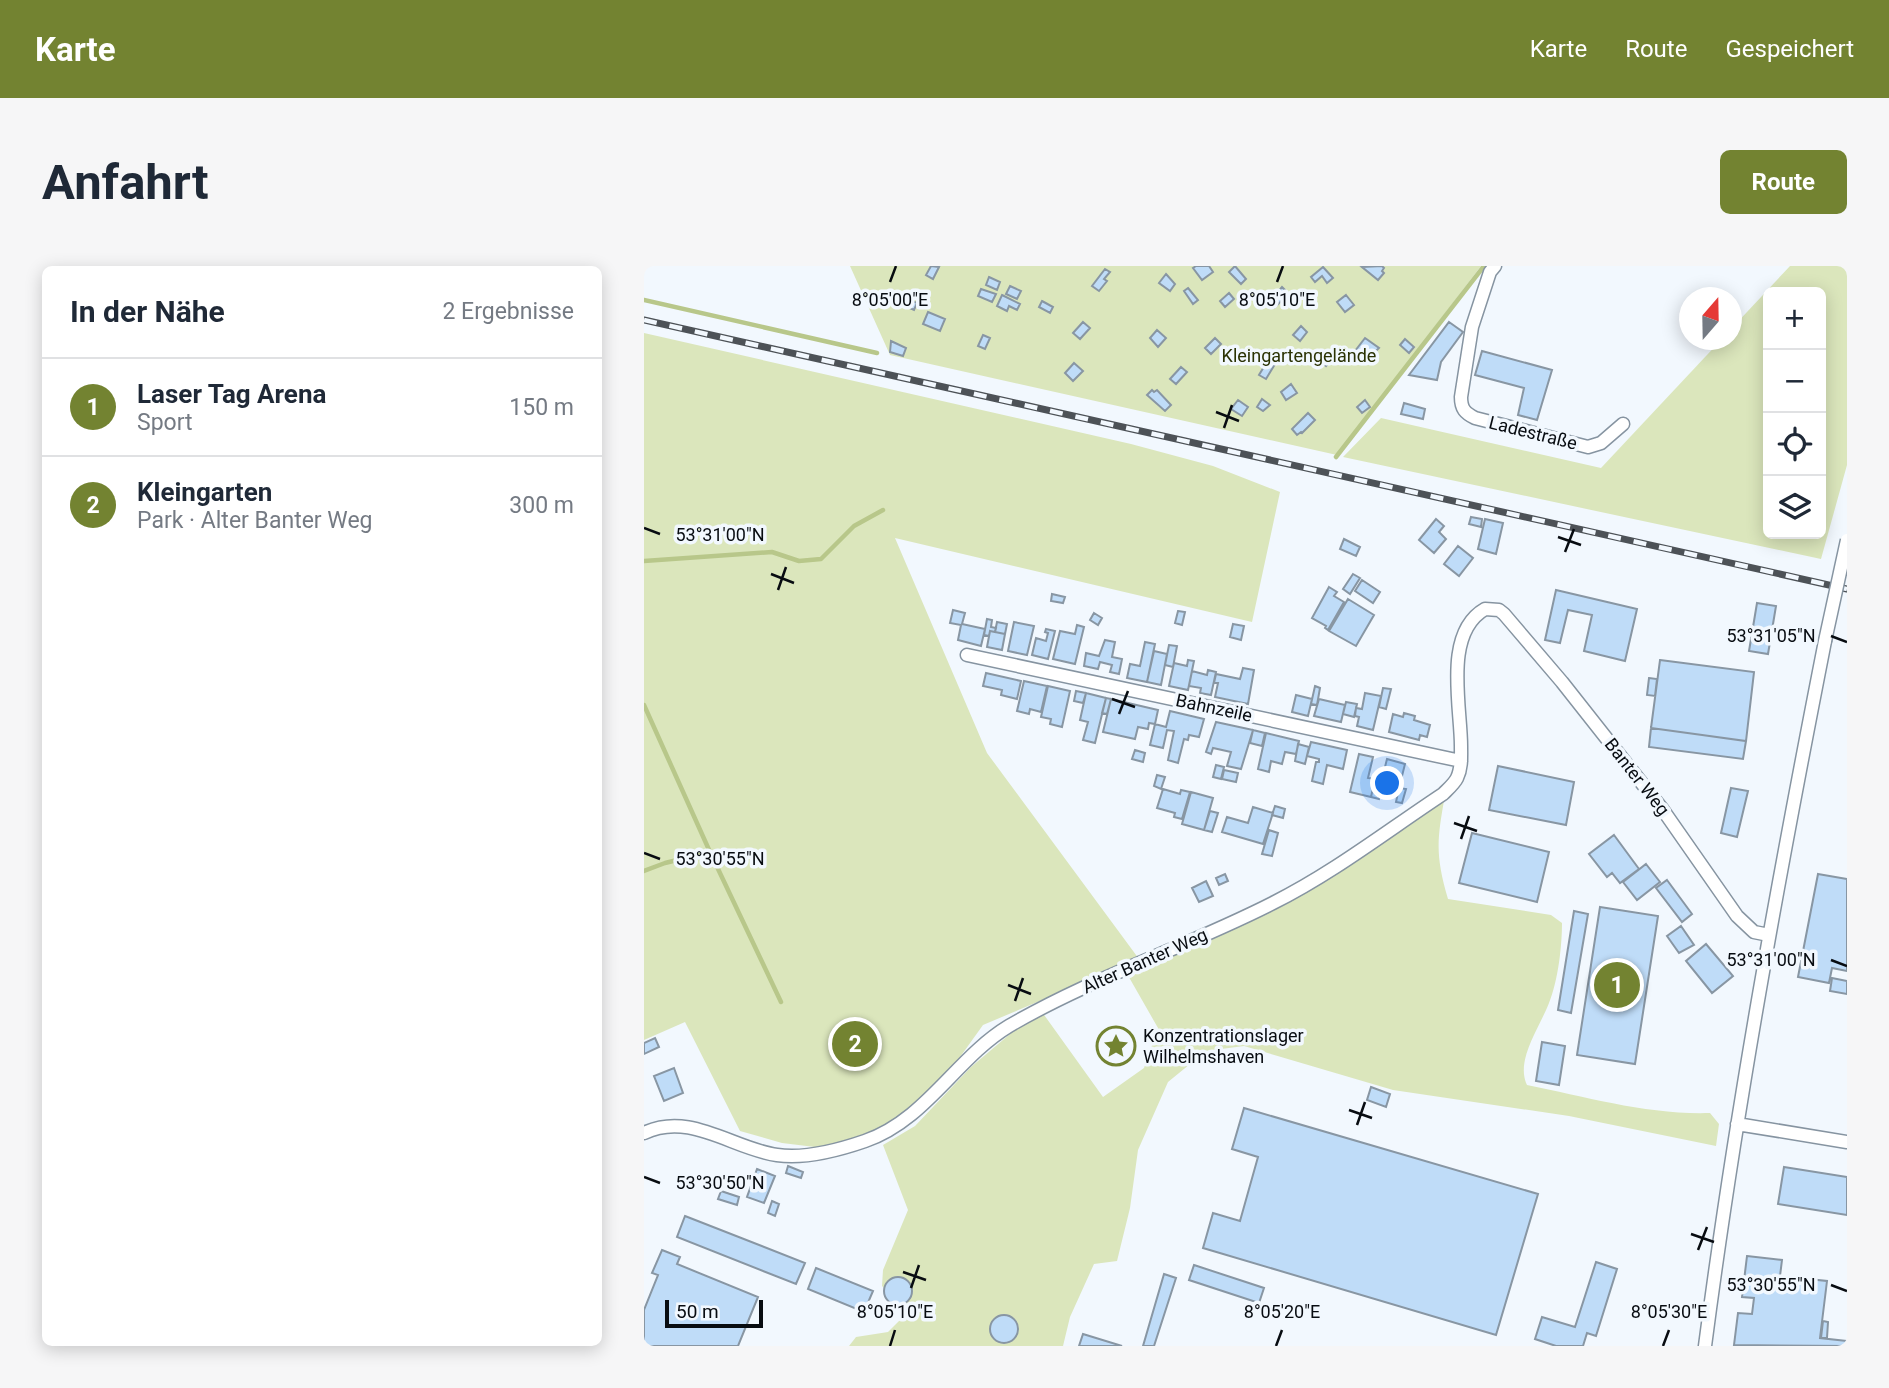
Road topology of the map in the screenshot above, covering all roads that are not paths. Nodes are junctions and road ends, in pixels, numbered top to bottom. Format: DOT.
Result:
graph roads {
  1 [pos="1495,266"];
  2 [pos="1623,424"];
  3 [pos="1847,540"];
  4 [pos="1504,614"];
  5 [pos="967,655"];
  6 [pos="1461,761"];
  7 [pos="1769,935"];
  8 [pos="1737,1124"];
  9 [pos="644,1133"];
  10 [pos="1847,1142"];
  11 [pos="1705,1346"];
  1 -- 2 [label="street, Ladestraße"];
  3 -- 7 [label="street, bridge"];
  4 -- 6 [label="street, Alter Banter Weg"];
  4 -- 7 [label="street, Banter Weg"];
  5 -- 6 [label="street, Bahnzeile"];
  6 -- 9 [label="street, Alter Banter Weg"];
  7 -- 8 [label="street"];
  8 -- 10 [label="street"];
  8 -- 11 [label="street"];
}
